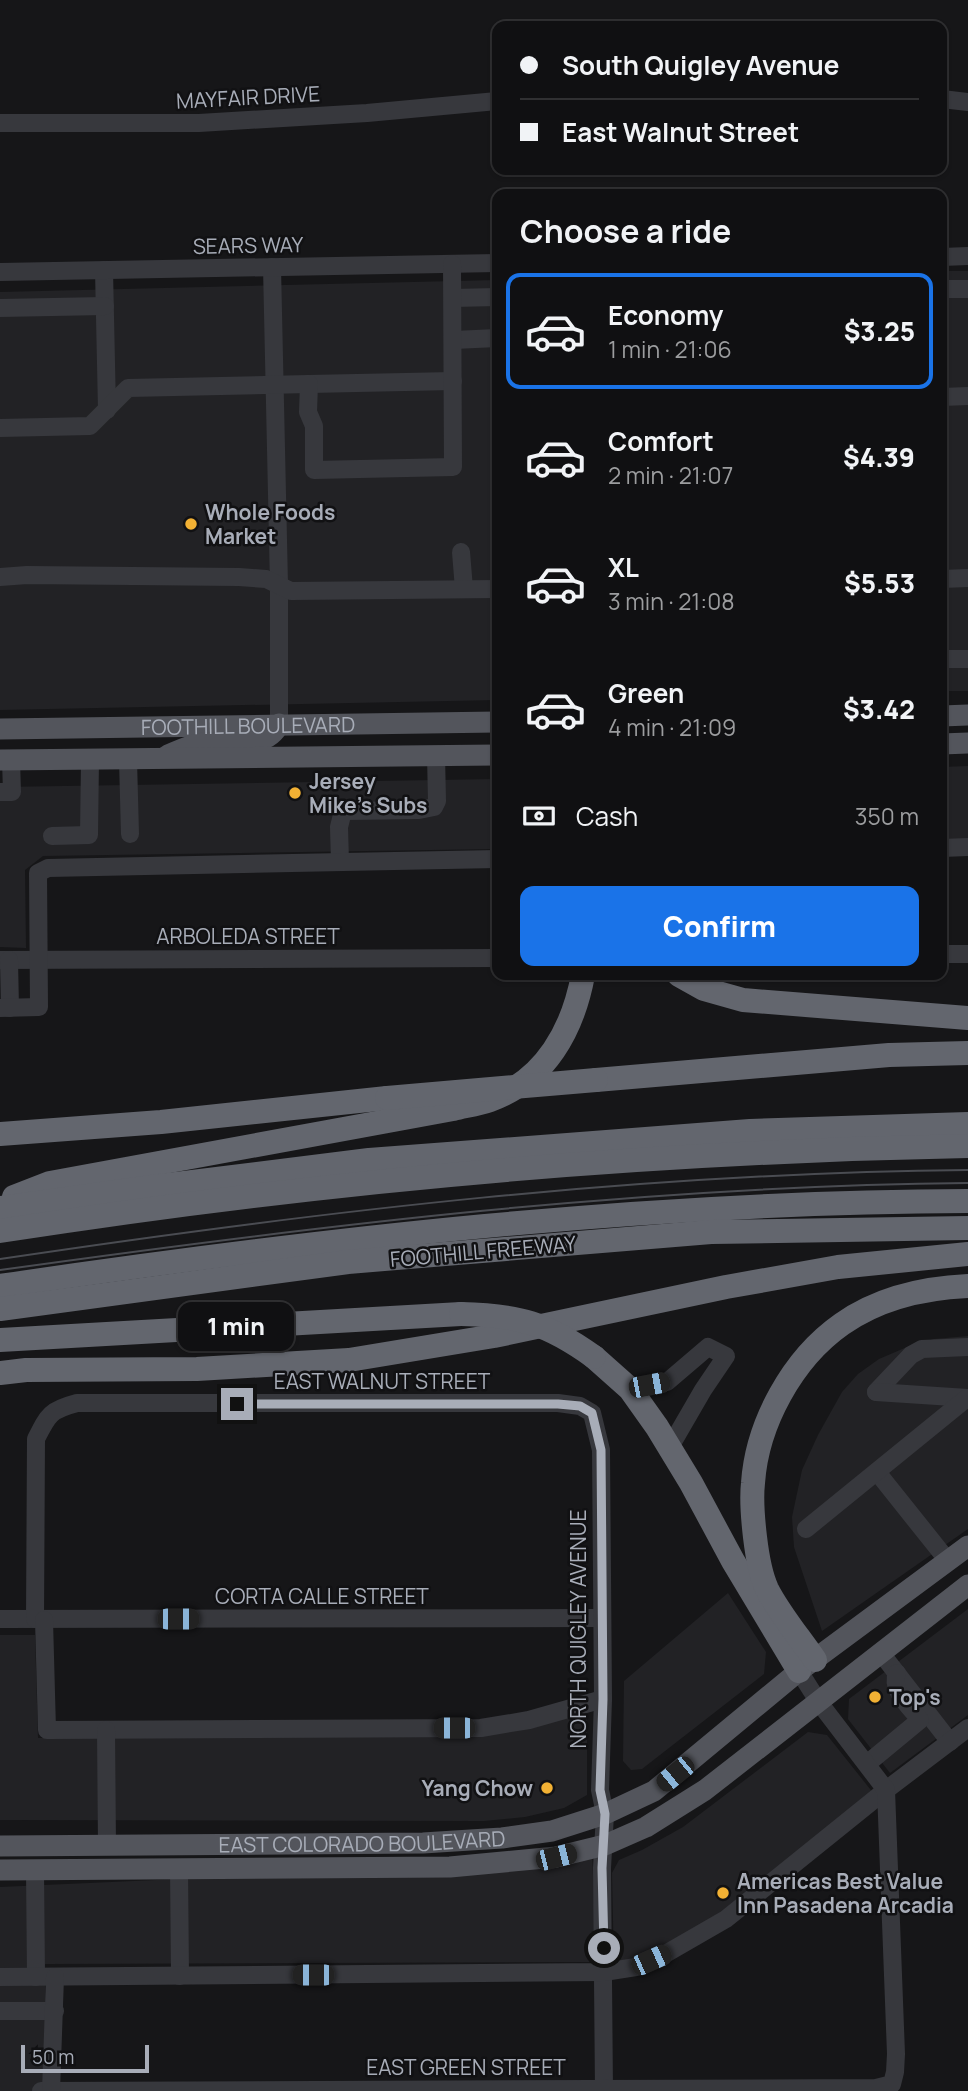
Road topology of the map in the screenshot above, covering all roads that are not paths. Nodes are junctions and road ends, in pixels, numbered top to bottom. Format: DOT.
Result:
graph roads {
  1 [pos="947,100"];
  2 [pos="492,101"];
  3 [pos="968,102"];
  4 [pos="0,123"];
  5 [pos="968,256"];
  6 [pos="947,257"];
  7 [pos="492,263"];
  8 [pos="452,264"];
  9 [pos="272,267"];
  10 [pos="104,270"];
  11 [pos="0,272"];
  12 [pos="947,289"];
  13 [pos="968,289"];
  14 [pos="492,297"];
  15 [pos="453,298"];
  16 [pos="105,306"];
  17 [pos="0,308"];
  18 [pos="492,338"];
  19 [pos="454,340"];
  20 [pos="453,381"];
  21 [pos="309,384"];
  22 [pos="275,387"];
  23 [pos="968,396"];
  24 [pos="947,397"];
  25 [pos="107,410"];
  26 [pos="0,428"];
  27 [pos="461,552"];
  28 [pos="0,578"];
  29 [pos="968,578"];
  30 [pos="947,579"];
  31 [pos="279,585"];
  32 [pos="464,589"];
  33 [pos="492,589"];
  34 [pos="947,659"];
  35 [pos="968,659"];
  36 [pos="968,715"];
  37 [pos="947,716"];
  38 [pos="492,722"];
  39 [pos="279,724"];
  40 [pos="0,729"];
  41 [pos="947,744"];
  42 [pos="968,744"];
  43 [pos="436,755"];
  44 [pos="492,755"];
  45 [pos="5,760"];
  46 [pos="90,760"];
  47 [pos="128,760"];
  48 [pos="156,760"];
  49 [pos="0,792"];
  50 [pos="130,834"];
  51 [pos="52,836"];
  52 [pos="968,847"];
  53 [pos="947,848"];
  54 [pos="492,859"];
  55 [pos="340,862"];
  56 [pos="947,954"];
  57 [pos="968,954"];
  58 [pos="492,958"];
  59 [pos="4,960"];
  60 [pos="39,960"];
  61 [pos="582,980"];
  62 [pos="688,980"];
  63 [pos="5,1008"];
  64 [pos="968,1018"];
  65 [pos="968,1053"];
  66 [pos="968,1124"];
  67 [pos="0,1134"];
  68 [pos="968,1146"];
  69 [pos="968,1201"];
  70 [pos="0,1202"];
  71 [pos="0,1208"];
  72 [pos="968,1228"];
  73 [pos="0,1231"];
  74 [pos="968,1254"];
  75 [pos="0,1286"];
  76 [pos="968,1286"];
  77 [pos="0,1309"];
  78 [pos="0,1340"];
  79 [pos="968,1347"];
  80 [pos="0,1373"];
  81 [pos="630,1389"];
  82 [pos="968,1398"];
  83 [pos="592,1413"];
  84 [pos="670,1447"];
  85 [pos="877,1472"];
  86 [pos="806,1529"];
  87 [pos="968,1546"];
  88 [pos="948,1561"];
  89 [pos="968,1585"];
  90 [pos="601,1618"];
  91 [pos="0,1619"];
  92 [pos="40,1619"];
  93 [pos="881,1653"];
  94 [pos="807,1666"];
  95 [pos="897,1673"];
  96 [pos="603,1699"];
  97 [pos="818,1701"];
  98 [pos="968,1728"];
  99 [pos="106,1730"];
  100 [pos="950,1742"];
  101 [pos="867,1763"];
  102 [pos="886,1790"];
  103 [pos="605,1814"];
  104 [pos="605,1845"];
  105 [pos="0,1846"];
  106 [pos="107,1846"];
  107 [pos="179,1868"];
  108 [pos="0,1870"];
  109 [pos="35,1870"];
  110 [pos="604,1972"];
  111 [pos="180,1976"];
  112 [pos="0,1977"];
  113 [pos="36,1977"];
  114 [pos="55,1977"];
  115 [pos="0,2011"];
  116 [pos="55,2011"];
  117 [pos="41,2091"];
  118 [pos="51,2091"];
  119 [pos="604,2091"];
  1 -- 3 [label="street"];
  2 -- 4 [label="street, MAYFAIR DRIVE"];
  5 -- 6 [label="street"];
  7 -- 8 [label="street, SEARS WAY"];
  8 -- 9 [label="street, SEARS WAY"];
  8 -- 15 [label="street"];
  9 -- 10 [label="street, SEARS WAY"];
  9 -- 22 [label="street"];
  10 -- 11 [label="street, SEARS WAY"];
  10 -- 16 [label="street"];
  12 -- 13 [label="street"];
  14 -- 15 [label="street"];
  15 -- 19 [label="street"];
  16 -- 17 [label="street"];
  16 -- 25 [label="street"];
  18 -- 19 [label="street"];
  19 -- 20 [label="street"];
  20 -- 21 [label="street"];
  20 -- 21 [label="street"];
  21 -- 22 [label="street"];
  22 -- 25 [label="street"];
  22 -- 31 [label="street"];
  23 -- 24 [label="street"];
  25 -- 26 [label="street"];
  27 -- 32 [label="street"];
  28 -- 31 [label="street"];
  29 -- 30 [label="street"];
  31 -- 32 [label="street"];
  31 -- 39 [label="street"];
  32 -- 33 [label="street"];
  34 -- 35 [label="street"];
  36 -- 37 [label="main road"];
  38 -- 39 [label="main road, FOOTHILL BOULEVARD"];
  39 -- 40 [label="main road, FOOTHILL BOULEVARD"];
  39 -- 48 [label="main road"];
  41 -- 42 [label="main road"];
  43 -- 44 [label="main road, FOOTHILL BOULEVARD"];
  43 -- 48 [label="main road, FOOTHILL BOULEVARD"];
  43 -- 55 [label="street"];
  45 -- 46 [label="main road, FOOTHILL BOULEVARD"];
  45 -- 49 [label="street"];
  46 -- 47 [label="main road, FOOTHILL BOULEVARD"];
  46 -- 51 [label="street"];
  47 -- 48 [label="main road, FOOTHILL BOULEVARD"];
  47 -- 50 [label="street"];
  52 -- 53 [label="street"];
  54 -- 55 [label="street"];
  55 -- 60 [label="street"];
  56 -- 57 [label="street"];
  58 -- 60 [label="street, ARBOLEDA STREET"];
  59 -- 60 [label="street, ARBOLEDA STREET"];
  59 -- 63 [label="street"];
  60 -- 63 [label="street"];
  61 -- 70 [label="highway"];
  62 -- 64 [label="highway"];
  65 -- 67 [label="highway, bridge"];
  66 -- 71 [label="highway"];
  68 -- 73 [label="highway"];
  69 -- 75 [label="highway"];
  72 -- 77 [label="highway, FOOTHILL FREEWAY"];
  74 -- 80 [label="highway"];
  76 -- 94 [label="highway"];
  78 -- 81 [label="highway, bridge"];
  79 -- 82 [label="street"];
  81 -- 84 [label="highway"];
  81 -- 84 [label="street"];
  82 -- 85 [label="street"];
  83 -- 90 [label="street, NORTH QUIGLEY AVENUE"];
  83 -- 92 [label="street, EAST WALNUT STREET"];
  84 -- 94 [label="highway"];
  85 -- 86 [label="street"];
  85 -- 88 [label="street"];
  87 -- 88 [label="main road, EAST COLORADO BOULEVARD"];
  88 -- 94 [label="main road, EAST COLORADO BOULEVARD"];
  89 -- 93 [label="main road, EAST COLORADO BOULEVARD"];
  90 -- 92 [label="street, CORTA CALLE STREET"];
  90 -- 96 [label="street, NORTH QUIGLEY AVENUE"];
  91 -- 92 [label="street, CORTA CALLE STREET"];
  92 -- 99 [label="street"];
  93 -- 95 [label="street"];
  93 -- 97 [label="main road, EAST COLORADO BOULEVARD"];
  94 -- 97 [label="street"];
  94 -- 103 [label="main road, EAST COLORADO BOULEVARD"];
  95 -- 100 [label="street"];
  95 -- 101 [label="street"];
  96 -- 99 [label="street"];
  96 -- 103 [label="street, NORTH QUIGLEY AVENUE"];
  97 -- 101 [label="street"];
  97 -- 104 [label="main road, EAST COLORADO BOULEVARD"];
  98 -- 100 [label="street"];
  99 -- 106 [label="street"];
  100 -- 102 [label="street"];
  101 -- 102 [label="street"];
  102 -- 110 [label="street"];
  102 -- 119 [label="street, EAST GREEN STREET"];
  103 -- 104 [label="street, NORTH QUIGLEY AVENUE"];
  103 -- 106 [label="main road, EAST COLORADO BOULEVARD"];
  104 -- 107 [label="main road, EAST COLORADO BOULEVARD"];
  104 -- 110 [label="street, NORTH QUIGLEY AVENUE"];
  105 -- 106 [label="main road, EAST COLORADO BOULEVARD"];
  107 -- 109 [label="main road, EAST COLORADO BOULEVARD"];
  107 -- 111 [label="street"];
  108 -- 109 [label="main road, EAST COLORADO BOULEVARD"];
  109 -- 113 [label="street"];
  110 -- 111 [label="street"];
  110 -- 119 [label="street, NORTH QUIGLEY AVENUE"];
  111 -- 114 [label="street"];
  112 -- 113 [label="street"];
  113 -- 114 [label="street"];
  114 -- 116 [label="street"];
  115 -- 116 [label="street"];
  116 -- 118 [label="street"];
  117 -- 118 [label="street, EAST GREEN STREET"];
  118 -- 119 [label="street, EAST GREEN STREET"];
}
